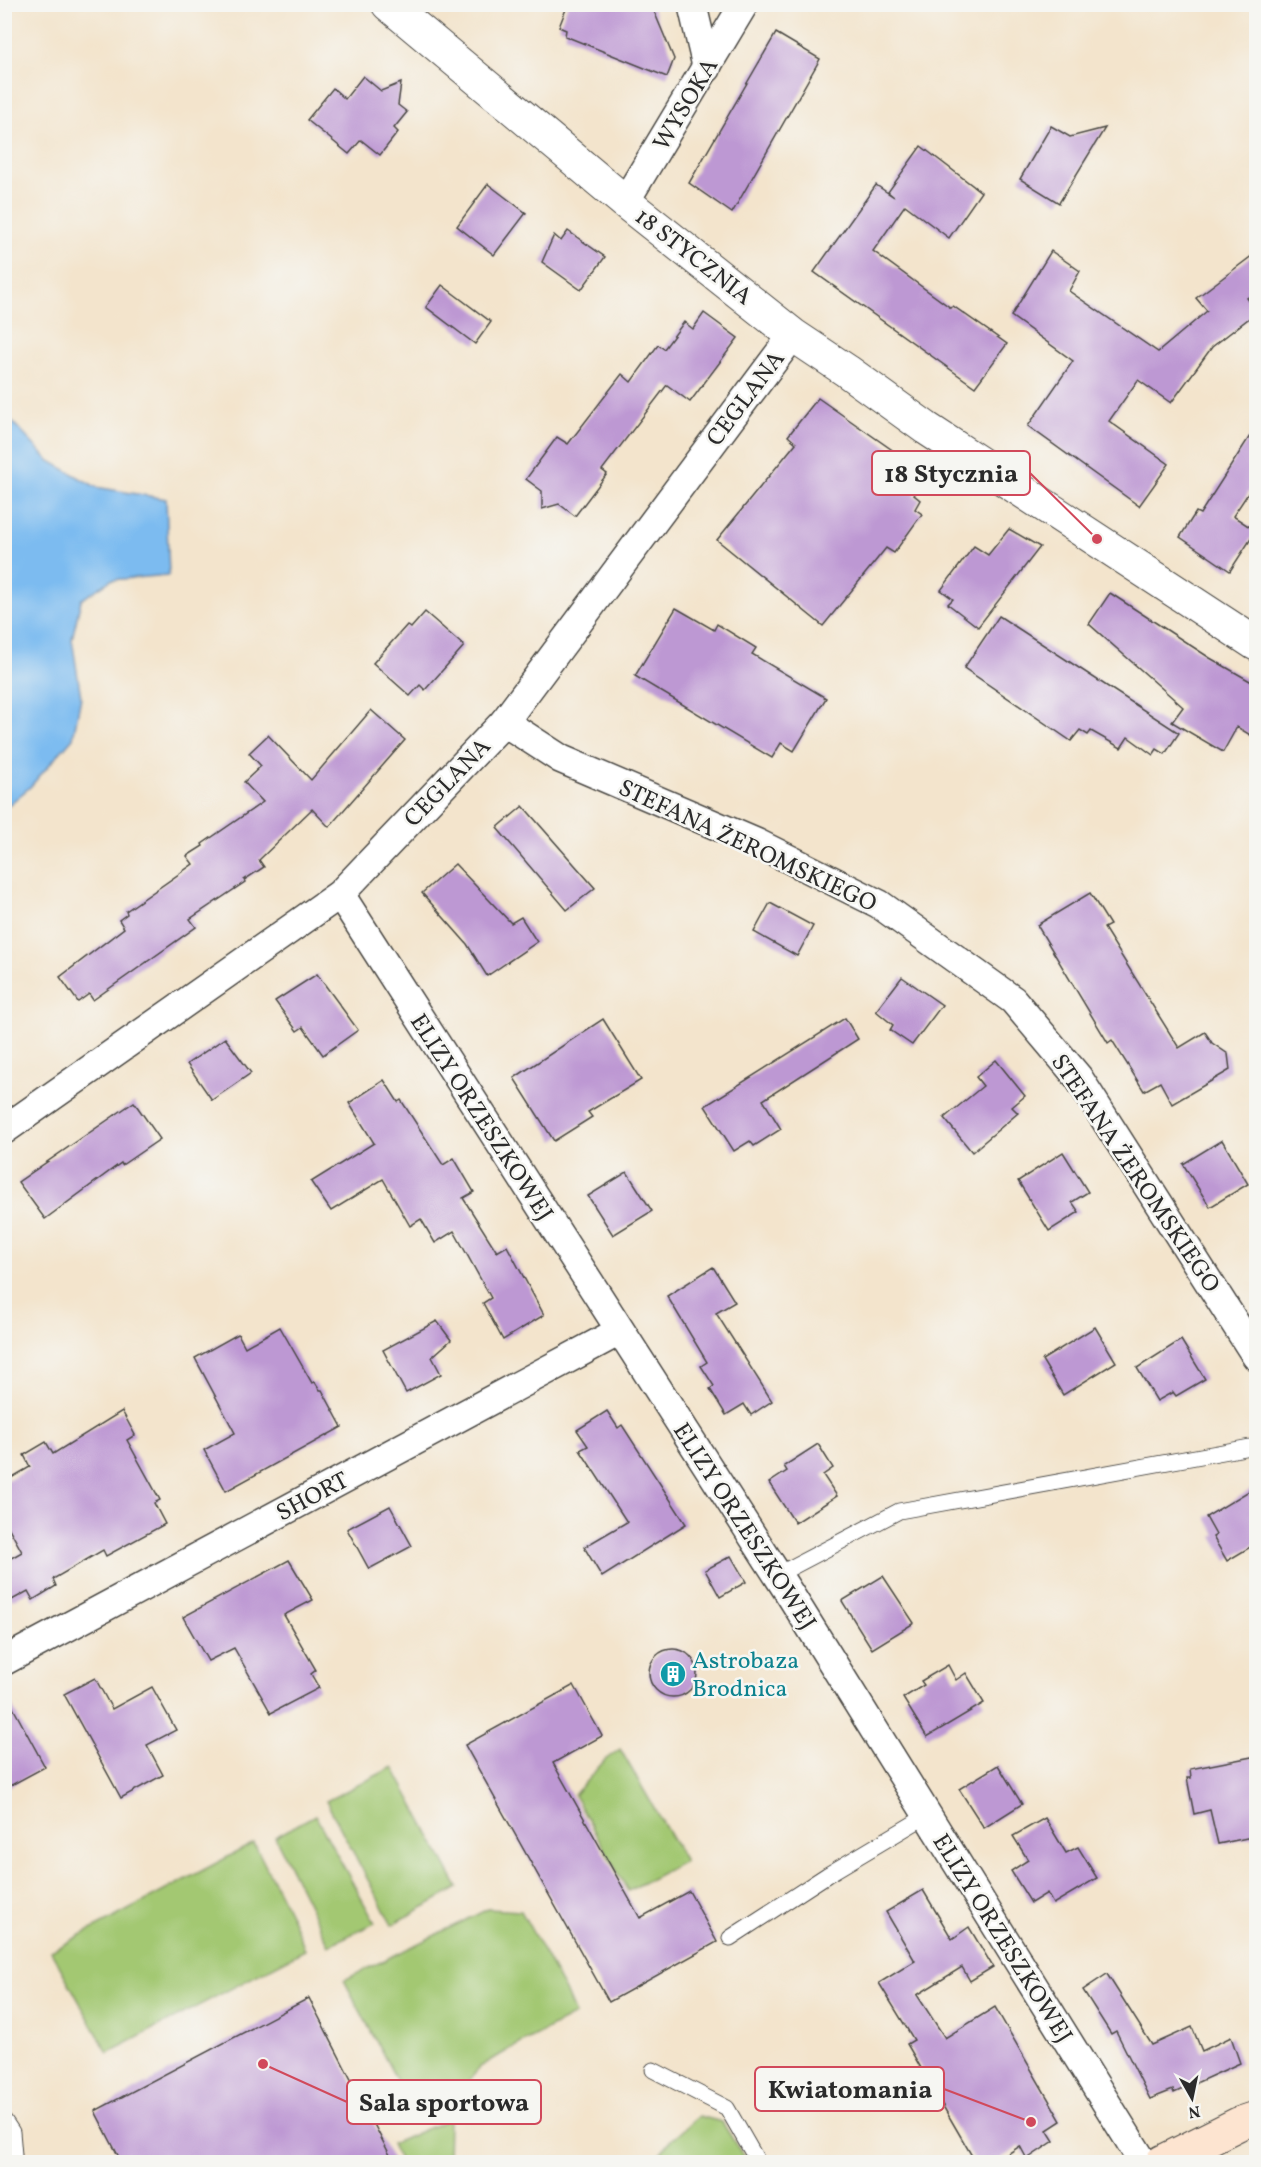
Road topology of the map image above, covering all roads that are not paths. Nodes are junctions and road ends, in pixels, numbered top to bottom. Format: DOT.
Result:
graph roads {
  1 [pos="388,4"];
  2 [pos="692,4"];
  3 [pos="744,4"];
  4 [pos="707,68"];
  5 [pos="625,202"];
  6 [pos="793,335"];
  7 [pos="1257,644"];
  8 [pos="504,722"];
  9 [pos="340,894"];
  10 [pos="4,1130"];
  11 [pos="620,1331"];
  12 [pos="1257,1356"];
  13 [pos="1257,1446"];
  14 [pos="777,1575"];
  15 [pos="4,1661"];
  16 [pos="926,1816"];
  17 [pos="730,1938"];
  18 [pos="653,2070"];
  19 [pos="1257,2118"];
  20 [pos="4,2120"];
  21 [pos="4,2160"];
  22 [pos="758,2163"];
  23 [pos="1143,2163"];
  24 [pos="1162,2163"];
  1 -- 5 [label="street, 18 STYCZNIA"];
  2 -- 4 [label="street"];
  3 -- 4 [label="street, WYSOKA"];
  4 -- 5 [label="street, WYSOKA"];
  5 -- 6 [label="street, 18 STYCZNIA"];
  6 -- 7 [label="street, 18 STYCZNIA"];
  6 -- 8 [label="street, CEGLANA"];
  8 -- 9 [label="street, CEGLANA"];
  8 -- 12 [label="street, STEFANA ŻEROMSKIEGO"];
  9 -- 10 [label="street, CEGLANA"];
  9 -- 11 [label="street, ELIZY ORZESZKOWEJ"];
  11 -- 14 [label="street, ELIZY ORZESZKOWEJ"];
  11 -- 15 [label="street, SHORT"];
  13 -- 14 [label="lane"];
  14 -- 16 [label="street, ELIZY ORZESZKOWEJ"];
  16 -- 17 [label="lane"];
  16 -- 23 [label="street, ELIZY ORZESZKOWEJ"];
  18 -- 22 [label="lane"];
  19 -- 24 [label="main road"];
  20 -- 21 [label="lane"];
}
